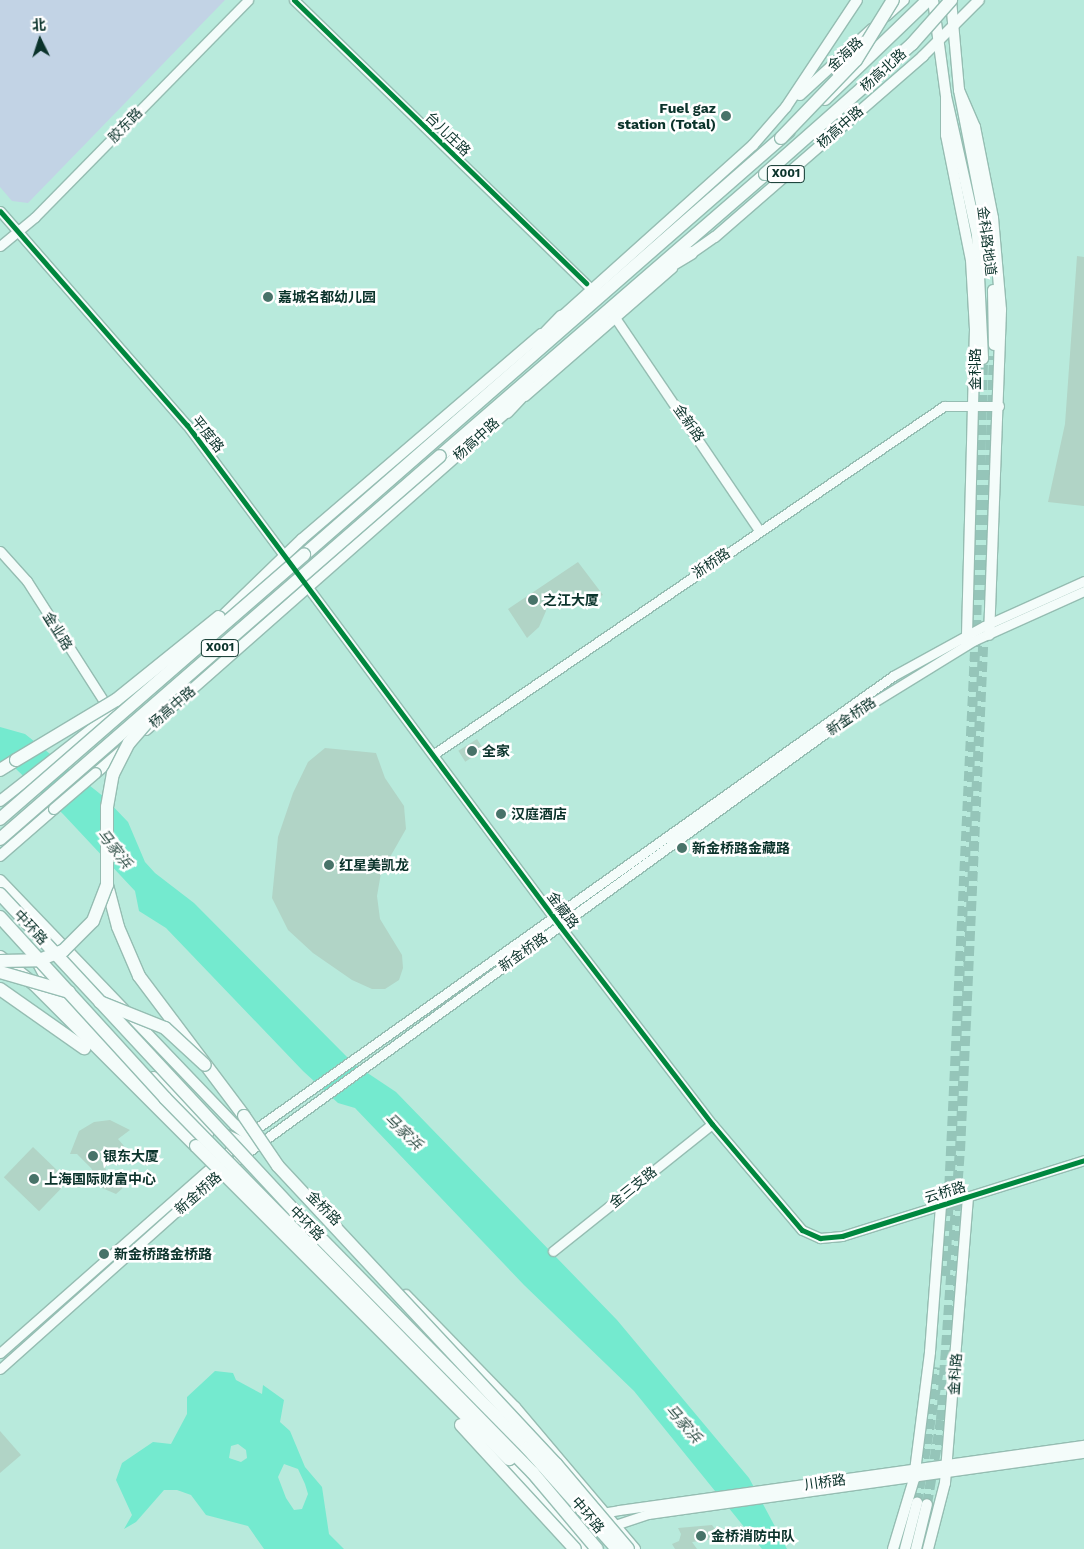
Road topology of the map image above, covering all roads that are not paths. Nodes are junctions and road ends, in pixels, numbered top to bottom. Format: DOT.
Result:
graph roads {
  1 [pos="248,0"];
  2 [pos="294,0"];
  3 [pos="857,0"];
  4 [pos="892,0"];
  5 [pos="904,0"];
  6 [pos="928,0"];
  7 [pos="933,0"];
  8 [pos="951,0"];
  9 [pos="961,0"];
  10 [pos="979,0"];
  11 [pos="953,25"];
  12 [pos="937,37"];
  13 [pos="912,44"];
  14 [pos="959,90"];
  15 [pos="946,96"];
  16 [pos="786,108"];
  17 [pos="966,128"];
  18 [pos="956,134"];
  19 [pos="781,138"];
  20 [pos="0,211"];
  21 [pos="18,233"];
  22 [pos="0,246"];
  23 [pos="691,253"];
  24 [pos="670,256"];
  25 [pos="589,287"];
  26 [pos="630,291"];
  27 [pos="562,316"];
  28 [pos="616,319"];
  29 [pos="572,341"];
  30 [pos="994,356"];
  31 [pos="983,359"];
  32 [pos="478,404"];
  33 [pos="974,404"];
  34 [pos="999,406"];
  35 [pos="507,412"];
  36 [pos="759,530"];
  37 [pos="0,551"];
  38 [pos="304,555"];
  39 [pos="287,556"];
  40 [pos="1084,581"];
  41 [pos="310,588"];
  42 [pos="1084,591"];
  43 [pos="264,609"];
  44 [pos="991,623"];
  45 [pos="989,635"];
  46 [pos="966,640"];
  47 [pos="112,714"];
  48 [pos="434,754"];
  49 [pos="16,760"];
  50 [pos="0,765"];
  51 [pos="0,770"];
  52 [pos="0,801"];
  53 [pos="0,818"];
  54 [pos="0,839"];
  55 [pos="0,856"];
  56 [pos="0,880"];
  57 [pos="107,885"];
  58 [pos="0,894"];
  59 [pos="0,900"];
  60 [pos="554,916"];
  61 [pos="0,917"];
  62 [pos="0,923"];
  63 [pos="560,926"];
  64 [pos="68,951"];
  65 [pos="0,957"];
  66 [pos="36,960"];
  67 [pos="0,961"];
  68 [pos="0,972"];
  69 [pos="0,989"];
  70 [pos="205,1065"];
  71 [pos="146,1069"];
  72 [pos="133,1086"];
  73 [pos="177,1110"];
  74 [pos="712,1124"];
  75 [pos="247,1134"];
  76 [pos="238,1142"];
  77 [pos="259,1144"];
  78 [pos="226,1152"];
  79 [pos="217,1160"];
  80 [pos="1084,1160"];
  81 [pos="235,1164"];
  82 [pos="968,1197"];
  83 [pos="256,1202"];
  84 [pos="941,1205"];
  85 [pos="812,1235"];
  86 [pos="553,1251"];
  87 [pos="0,1353"];
  88 [pos="0,1369"];
  89 [pos="438,1392"];
  90 [pos="1084,1445"];
  91 [pos="1084,1453"];
  92 [pos="946,1469"];
  93 [pos="914,1474"];
  94 [pos="549,1491"];
  95 [pos="698,1504"];
  96 [pos="608,1512"];
  97 [pos="616,1523"];
  98 [pos="579,1548"];
  99 [pos="597,1549"];
  100 [pos="617,1549"];
  101 [pos="628,1549"];
  102 [pos="635,1549"];
  103 [pos="893,1549"];
  104 [pos="905,1549"];
  105 [pos="916,1549"];
  106 [pos="928,1549"];
  1 -- 21 [label="street, 胶东路"];
  2 -- 25 [label="street, 台儿庄路"];
  3 -- 16 [label="main road, X001"];
  4 -- 19 [label="highway, 杨高北路 / X001, bridge"];
  5 -- 16 [label="main road, 金海路"];
  6 -- 19 [label="highway, bridge"];
  7 -- 12 [label="main road, 金科路"];
  8 -- 11 [label="main road, 金科路"];
  8 -- 13 [label="highway, 杨高北路 / X001, bridge"];
  9 -- 13 [label="highway, bridge"];
  10 -- 11 [label="main road"];
  11 -- 12 [label="main road, 杨高中路 / X001"];
  11 -- 14 [label="main road, 金科路"];
  12 -- 15 [label="main road, 金科路"];
  12 -- 23 [label="main road, 杨高中路 / X001"];
  13 -- 24 [label="highway, 杨高北路 / X001, bridge"];
  14 -- 17 [label="main road, 金科路"];
  14 -- 34 [label="main road, 金科路"];
  15 -- 18 [label="main road, 金科路"];
  15 -- 33 [label="main road, 金科路"];
  16 -- 25 [label="main road, X001"];
  17 -- 30 [label="main road, 金科路地道"];
  18 -- 31 [label="main road, 金科路地道"];
  19 -- 32 [label="highway, 杨高中路 / X001"];
  20 -- 21 [label="street, 平度路"];
  21 -- 22 [label="street, 胶东路"];
  21 -- 39 [label="street, 平度路"];
  23 -- 26 [label="highway"];
  23 -- 28 [label="main road, 杨高中路 / X001"];
  24 -- 26 [label="highway, 杨高中路 / X001"];
  25 -- 27 [label="main road, X001"];
  26 -- 29 [label="highway, 杨高中路 / X001"];
  27 -- 32 [label="highway"];
  27 -- 39 [label="main road, X001"];
  28 -- 35 [label="main road, 杨高中路 / X001"];
  28 -- 36 [label="street, 金新路"];
  29 -- 35 [label="highway"];
  29 -- 43 [label="highway, 杨高中路 / X001, bridge"];
  32 -- 38 [label="highway, 杨高中路 / X001"];
  33 -- 34 [label="street, 浙桥路"];
  33 -- 36 [label="street, 浙桥路"];
  33 -- 46 [label="main road, 金科路"];
  34 -- 44 [label="main road, 金科路"];
  35 -- 41 [label="main road, 杨高中路 / X001"];
  36 -- 48 [label="street, 浙桥路"];
  37 -- 47 [label="street, 金业路"];
  38 -- 49 [label="highway, bridge"];
  38 -- 53 [label="highway, 杨高中路 / X001, bridge"];
  39 -- 41 [label="street, 平度路"];
  39 -- 47 [label="main road, X001"];
  40 -- 44 [label="street, 新金桥路"];
  41 -- 48 [label="street, 金藏路"];
  41 -- 55 [label="main road, 杨高中路 / X001, bridge"];
  42 -- 45 [label="street, 新金桥路"];
  43 -- 54 [label="highway, 杨高中路 / X001, bridge"];
  43 -- 57 [label="highway, bridge"];
  44 -- 45 [label="main road, 金科路"];
  44 -- 46 [label="street, 新金桥路"];
  45 -- 46 [label="street, 新金桥路"];
  46 -- 60 [label="street, 新金桥路"];
  46 -- 63 [label="street, 新金桥路"];
  47 -- 52 [label="main road, X001"];
  48 -- 60 [label="street, 金藏路"];
  49 -- 50 [label="highway"];
  49 -- 51 [label="highway"];
  56 -- 64 [label="main road, 金桥路"];
  57 -- 67 [label="highway, bridge"];
  57 -- 70 [label="highway, bridge"];
  58 -- 100 [label="highway, 中环路, bridge"];
  59 -- 64 [label="main road"];
  60 -- 63 [label="street, 金藏路"];
  60 -- 75 [label="street, 新金桥路"];
  61 -- 73 [label="highway, 中环路, bridge"];
  62 -- 66 [label="main road"];
  63 -- 74 [label="street, 金藏路"];
  63 -- 77 [label="street, 新金桥路"];
  64 -- 75 [label="main road, 金桥路"];
  65 -- 72 [label="highway, bridge"];
  66 -- 71 [label="main road"];
  66 -- 79 [label="main road"];
  68 -- 70 [label="highway, bridge"];
  69 -- 72 [label="highway"];
  70 -- 101 [label="highway, bridge"];
  71 -- 76 [label="main road"];
  71 -- 78 [label="main road"];
  72 -- 83 [label="highway, bridge"];
  73 -- 83 [label="highway, bridge"];
  73 -- 94 [label="highway, 中环路, bridge"];
  74 -- 85 [label="street, 金藏路"];
  74 -- 86 [label="street, 金三支路"];
  75 -- 76 [label="street, 新金桥路"];
  75 -- 77 [label="main road, 金桥路"];
  76 -- 77 [label="main road"];
  76 -- 78 [label="street, 新金桥路"];
  77 -- 81 [label="street, 新金桥路"];
  77 -- 96 [label="main road, 金桥路"];
  78 -- 79 [label="street, 新金桥路"];
  78 -- 81 [label="main road"];
  79 -- 81 [label="main road"];
  79 -- 87 [label="street, 新金桥路"];
  80 -- 82 [label="street, 云桥路"];
  81 -- 88 [label="street, 新金桥路"];
  81 -- 98 [label="main road"];
  82 -- 84 [label="street, 云桥路"];
  82 -- 92 [label="main road, 金科路"];
  83 -- 89 [label="highway, bridge"];
  84 -- 85 [label="street, 云桥路"];
  84 -- 93 [label="main road, 金科路"];
  89 -- 94 [label="highway, bridge"];
  89 -- 98 [label="highway, bridge"];
  90 -- 92 [label="street, 川桥路"];
  91 -- 92 [label="street, 川桥路"];
  92 -- 93 [label="street, 川桥路"];
  92 -- 106 [label="main road, 金科路"];
  93 -- 95 [label="street, 川桥路"];
  93 -- 103 [label="main road, 金科路"];
  94 -- 99 [label="highway, 中环路, bridge"];
  95 -- 96 [label="street, 川桥路"];
  95 -- 97 [label="street, 川桥路"];
  96 -- 97 [label="main road, 金桥路"];
  96 -- 98 [label="street"];
  97 -- 98 [label="street, 川桥路"];
  97 -- 102 [label="main road, 金桥路"];
  104 -- 105 [label="main road"];
}
